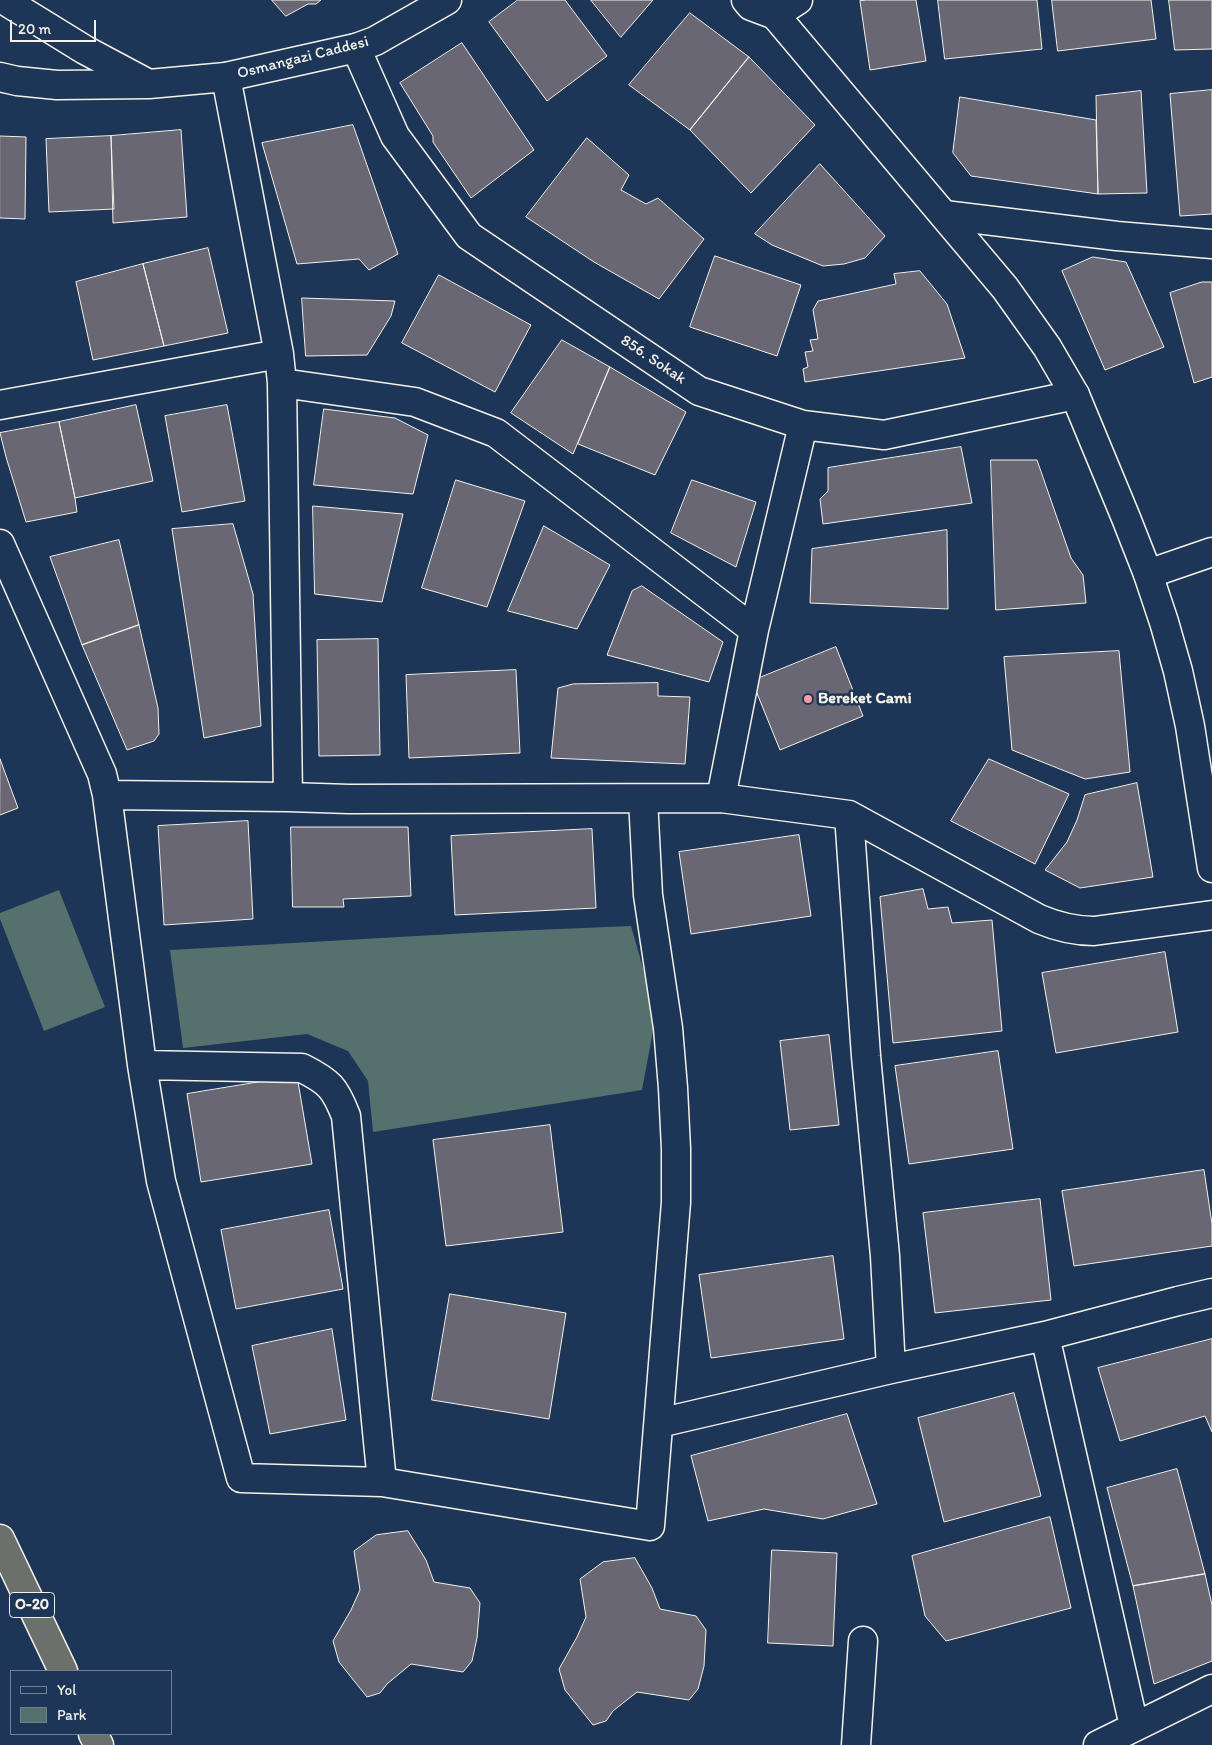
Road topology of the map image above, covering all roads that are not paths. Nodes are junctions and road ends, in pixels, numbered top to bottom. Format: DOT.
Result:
graph roads {
  1 [pos="4,0"];
  2 [pos="746,0"];
  3 [pos="798,0"];
  4 [pos="437,2"];
  5 [pos="774,8"];
  6 [pos="356,48"];
  7 [pos="226,77"];
  8 [pos="6,84"];
  9 [pos="149,84"];
  10 [pos="944,215"];
  11 [pos="1212,244"];
  12 [pos="280,354"];
  13 [pos="282,383"];
  14 [pos="1075,395"];
  15 [pos="0,405"];
  16 [pos="803,425"];
  17 [pos="0,544"];
  18 [pos="1212,552"];
  19 [pos="1148,574"];
  20 [pos="754,630"];
  21 [pos="107,795"];
  22 [pos="288,797"];
  23 [pos="721,798"];
  24 [pos="643,799"];
  25 [pos="849,815"];
  26 [pos="1212,868"];
  27 [pos="1212,914"];
  28 [pos="142,1065"];
  29 [pos="1212,1294"];
  30 [pos="1045,1336"];
  31 [pos="891,1369"];
  32 [pos="659,1423"];
  33 [pos="382,1482"];
  34 [pos="0,1539"];
  35 [pos="863,1641"];
  36 [pos="63,1670"];
  37 [pos="1212,1689"];
  38 [pos="1134,1726"];
  39 [pos="856,1745"];
  40 [pos="1098,1745"];
  1 -- 9 [label="street"];
  2 -- 5 [label="street"];
  3 -- 5 [label="street"];
  4 -- 6 [label="street, Osmangazi Caddesi"];
  5 -- 10 [label="street"];
  6 -- 7 [label="street, Osmangazi Caddesi"];
  6 -- 16 [label="street, 856. Sokak"];
  7 -- 9 [label="street, Osmangazi Caddesi"];
  7 -- 12 [label="street"];
  8 -- 9 [label="street, Osmangazi Caddesi"];
  10 -- 11 [label="street"];
  10 -- 14 [label="street"];
  12 -- 13 [label="street"];
  12 -- 15 [label="street"];
  13 -- 20 [label="street"];
  13 -- 22 [label="street"];
  14 -- 16 [label="street, 856. Sokak"];
  14 -- 19 [label="street"];
  16 -- 20 [label="street"];
  17 -- 21 [label="street"];
  18 -- 19 [label="street"];
  19 -- 26 [label="street"];
  20 -- 23 [label="street"];
  21 -- 22 [label="street"];
  21 -- 28 [label="street"];
  22 -- 24 [label="street"];
  23 -- 24 [label="street"];
  23 -- 25 [label="street"];
  24 -- 32 [label="street"];
  25 -- 27 [label="street"];
  25 -- 31 [label="street"];
  28 -- 33 [label="street"];
  28 -- 33 [label="street"];
  29 -- 30 [label="street"];
  30 -- 31 [label="street"];
  30 -- 38 [label="street"];
  31 -- 32 [label="street"];
  32 -- 33 [label="street"];
  34 -- 36 [label="highway, O-20"];
  35 -- 39 [label="street"];
  37 -- 38 [label="street"];
  38 -- 40 [label="street"];
}
